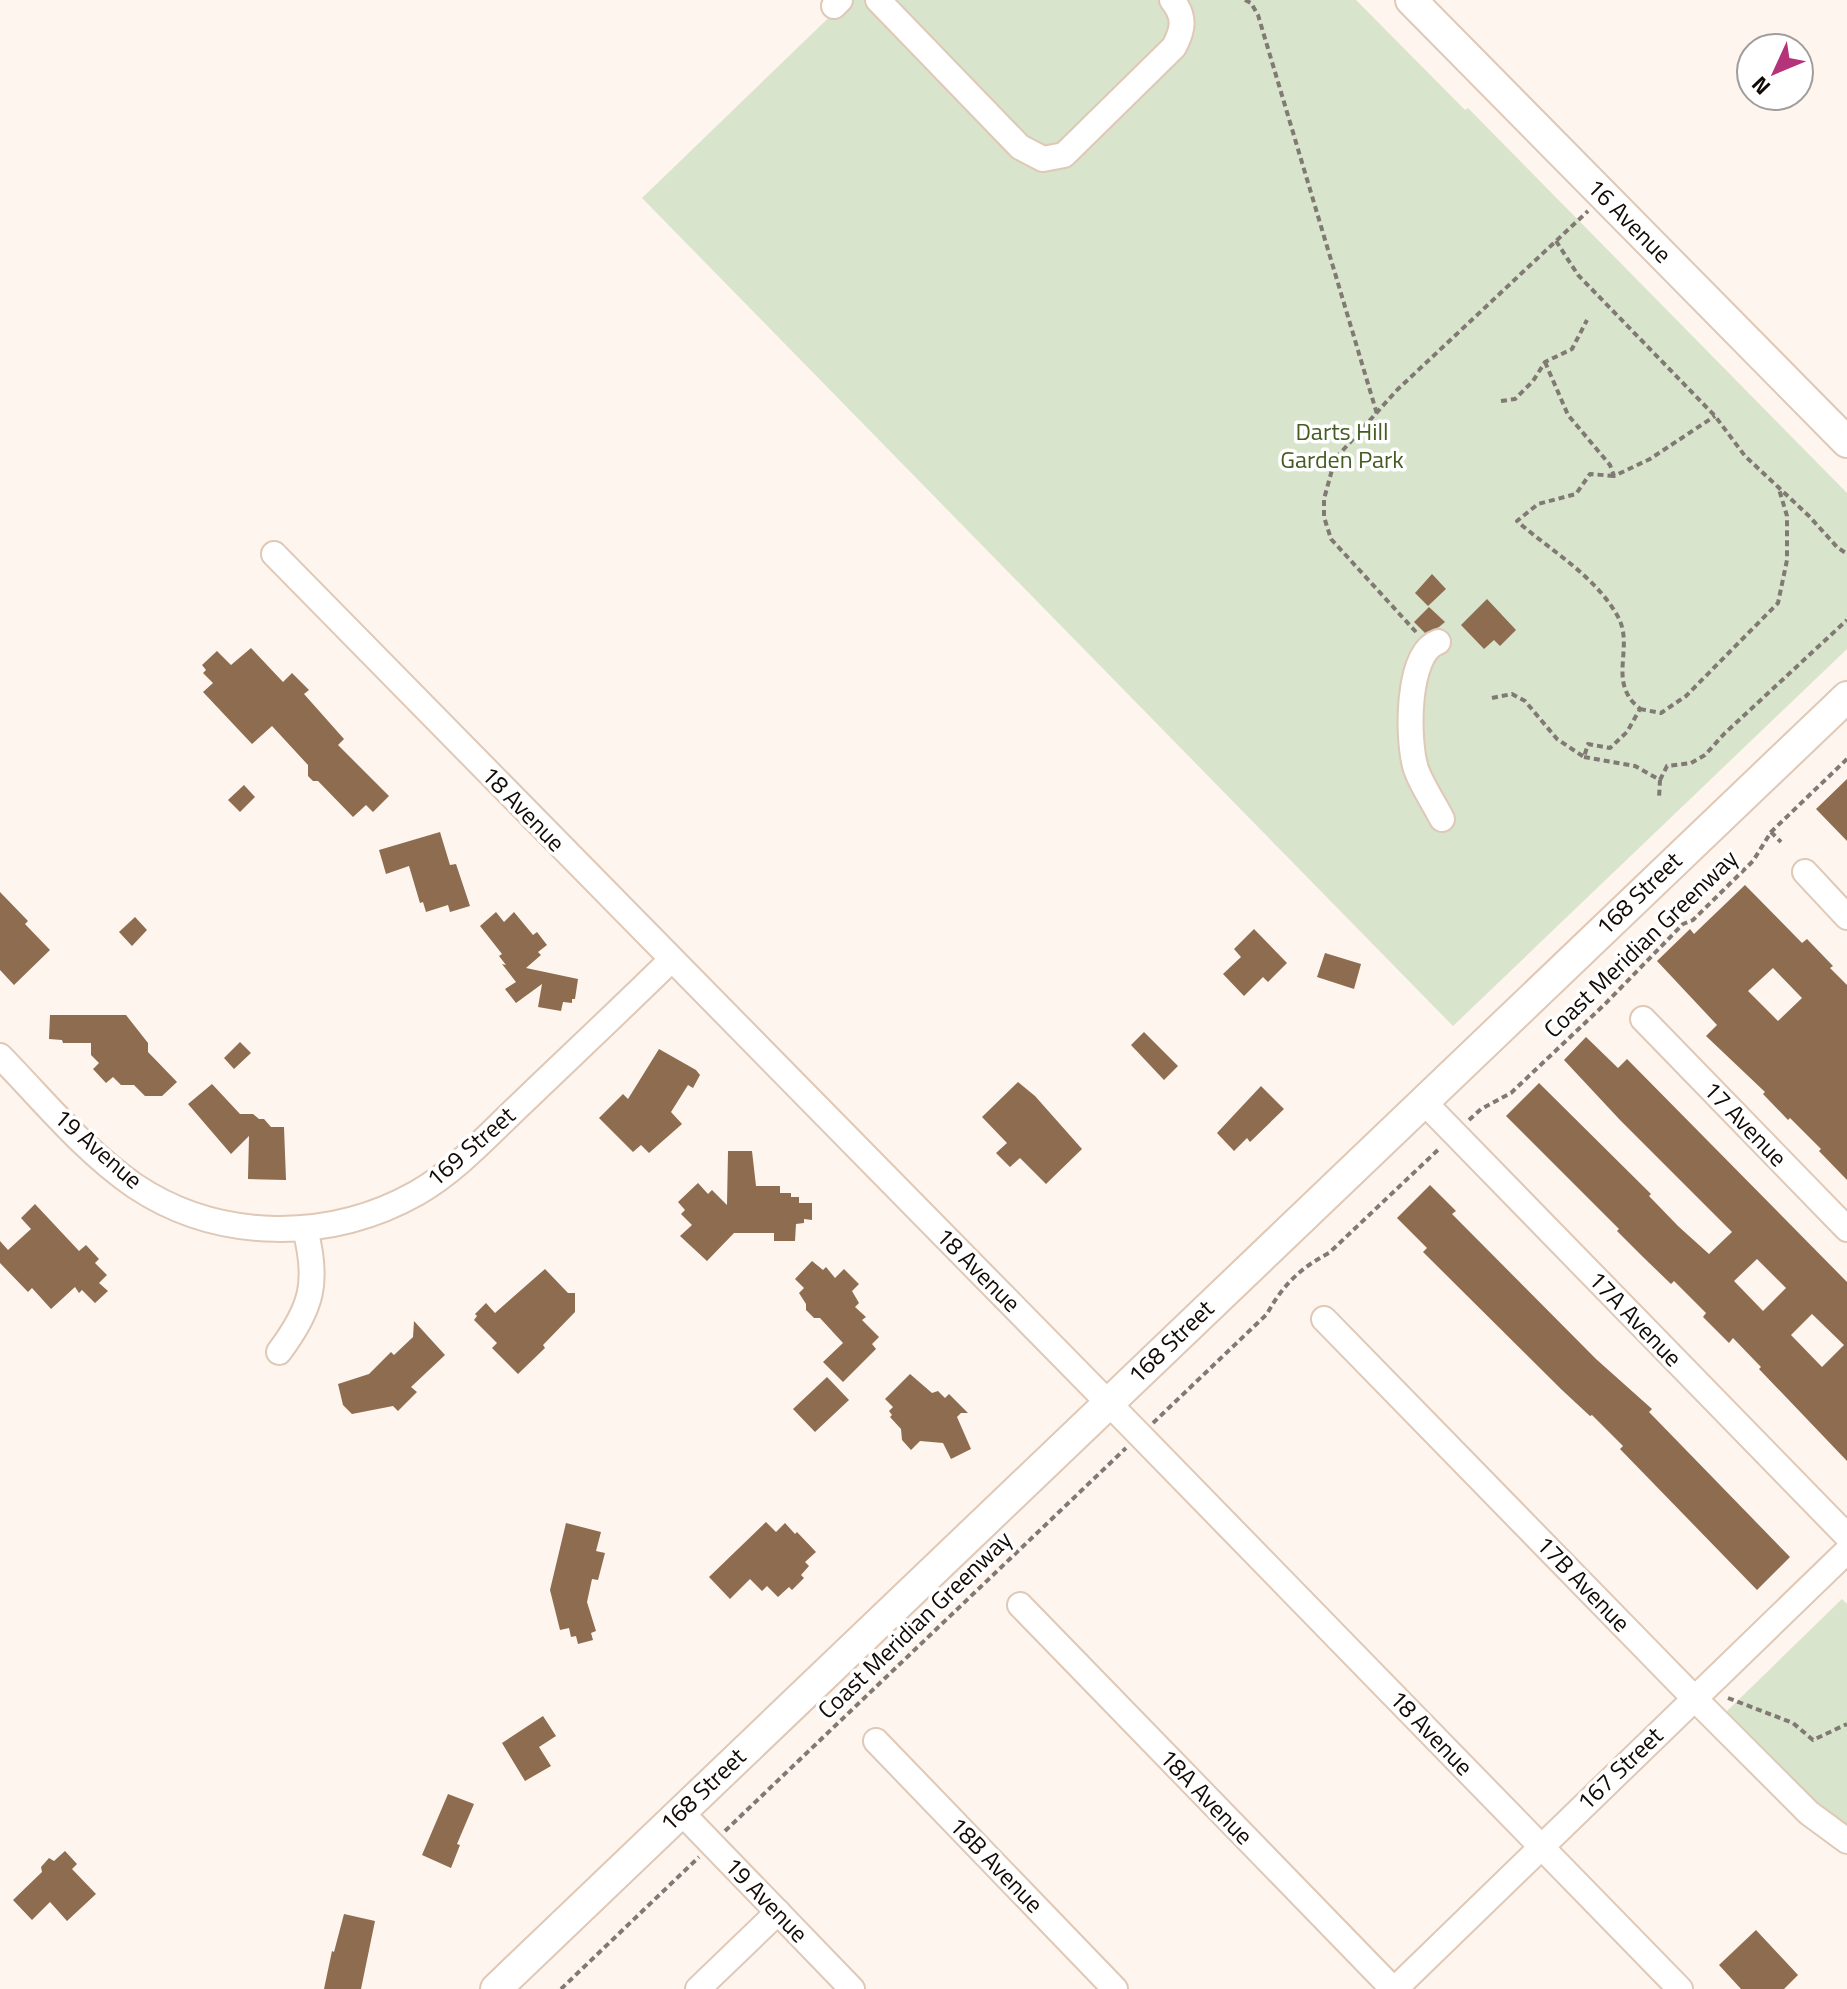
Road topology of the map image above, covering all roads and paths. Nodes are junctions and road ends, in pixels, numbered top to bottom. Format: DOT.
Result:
graph roads {
  1 [pos="878,0"];
  2 [pos="1172,0"];
  3 [pos="1245,0"];
  4 [pos="1411,0"];
  5 [pos="1593,206"];
  6 [pos="1556,241"];
  7 [pos="1587,320"];
  8 [pos="1545,362"];
  9 [pos="1501,401"];
  10 [pos="1377,414"];
  11 [pos="1715,416"];
  12 [pos="1847,442"];
  13 [pos="1614,476"];
  14 [pos="1778,485"];
  15 [pos="274,554"];
  16 [pos="1847,554"];
  17 [pos="1847,620"];
  18 [pos="1433,644"];
  19 [pos="1847,697"];
  20 [pos="1492,698"];
  21 [pos="1640,709"];
  22 [pos="1584,757"];
  23 [pos="1847,759"];
  24 [pos="1660,780"];
  25 [pos="1659,798"];
  26 [pos="1442,819"];
  27 [pos="1771,832"];
  28 [pos="1781,842"];
  29 [pos="1805,872"];
  30 [pos="1845,911"];
  31 [pos="671,960"];
  32 [pos="1643,1019"];
  33 [pos="0,1056"];
  34 [pos="1423,1101"];
  35 [pos="1481,1109"];
  36 [pos="1428,1160"];
  37 [pos="305,1229"];
  38 [pos="1847,1229"];
  39 [pos="1324,1319"];
  40 [pos="279,1352"];
  41 [pos="1108,1402"];
  42 [pos="1151,1425"];
  43 [pos="1131,1443"];
  44 [pos="1847,1536"];
  45 [pos="1847,1551"];
  46 [pos="1020,1605"];
  47 [pos="1694,1698"];
  48 [pos="1728,1698"];
  49 [pos="1847,1724"];
  50 [pos="876,1741"];
  51 [pos="681,1812"];
  52 [pos="724,1833"];
  53 [pos="1847,1841"];
  54 [pos="1541,1845"];
  55 [pos="696,1859"];
  56 [pos="778,1912"];
  57 [pos="496,1989"];
  58 [pos="561,1989"];
  59 [pos="698,1989"];
  60 [pos="852,1989"];
  61 [pos="1115,1989"];
  62 [pos="1394,1989"];
  63 [pos="1680,1989"];
  1 -- 2 [label="street"];
  3 -- 10 [label="path"];
  4 -- 12 [label="main road, 16 Avenue"];
  5 -- 6 [label="path"];
  6 -- 10 [label="path"];
  6 -- 11 [label="path"];
  7 -- 8 [label="path"];
  8 -- 9 [label="path"];
  8 -- 13 [label="path"];
  10 -- 18 [label="path"];
  11 -- 13 [label="path"];
  11 -- 14 [label="path"];
  13 -- 21 [label="path"];
  14 -- 16 [label="path"];
  14 -- 21 [label="path"];
  15 -- 31 [label="street, 18 Avenue"];
  17 -- 24 [label="path"];
  18 -- 26 [label="street"];
  19 -- 34 [label="main road, 168 Street"];
  20 -- 22 [label="path"];
  21 -- 22 [label="path"];
  22 -- 24 [label="path"];
  23 -- 27 [label="path, Coast Meridian Greenway"];
  24 -- 25 [label="path"];
  27 -- 28 [label="path"];
  27 -- 35 [label="path, Coast Meridian Greenway"];
  29 -- 30 [label="street"];
  31 -- 37 [label="street, 169 Street"];
  31 -- 41 [label="street, 18 Avenue"];
  32 -- 38 [label="street, 17 Avenue"];
  33 -- 37 [label="street, 19 Avenue"];
  34 -- 41 [label="main road, 168 Street"];
  34 -- 44 [label="street, 17A Avenue"];
  36 -- 42 [label="path"];
  37 -- 40 [label="street"];
  39 -- 47 [label="street, 17B Avenue"];
  41 -- 51 [label="main road, 168 Street"];
  41 -- 54 [label="street, 18 Avenue"];
  43 -- 52 [label="path, Coast Meridian Greenway"];
  45 -- 47 [label="street, 167 Street"];
  46 -- 62 [label="street, 18A Avenue"];
  47 -- 53 [label="street, 17B Avenue"];
  47 -- 54 [label="street, 167 Street"];
  48 -- 49 [label="path"];
  50 -- 61 [label="street, 18B Avenue"];
  51 -- 56 [label="street, 19 Avenue"];
  51 -- 57 [label="main road, 168 Street"];
  54 -- 62 [label="street, 167 Street"];
  54 -- 63 [label="street, 18 Avenue"];
  55 -- 58 [label="path"];
  56 -- 59 [label="street"];
  56 -- 60 [label="street, 19 Avenue"];
}
